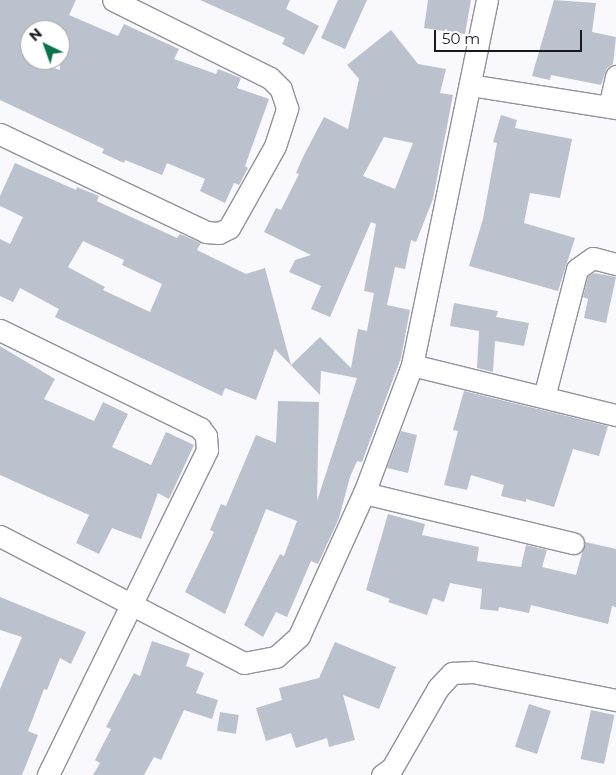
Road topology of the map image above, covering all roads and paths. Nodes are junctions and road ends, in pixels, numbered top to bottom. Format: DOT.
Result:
graph roads {
  1 [pos="113,0"];
  2 [pos="487,0"];
  3 [pos="616,76"];
  4 [pos="470,85"];
  5 [pos="612,107"];
  6 [pos="0,134"];
  7 [pos="616,264"];
  8 [pos="0,330"];
  9 [pos="412,365"];
  10 [pos="544,397"];
  11 [pos="616,415"];
  12 [pos="364,493"];
  13 [pos="0,536"];
  14 [pos="573,543"];
  15 [pos="133,604"];
  16 [pos="616,700"];
  17 [pos="48,775"];
  18 [pos="382,775"];
  1 -- 6 [label="street"];
  2 -- 4 [label="street"];
  3 -- 5 [label="street"];
  4 -- 5 [label="street"];
  4 -- 9 [label="street"];
  7 -- 10 [label="street"];
  8 -- 15 [label="street"];
  9 -- 10 [label="street"];
  9 -- 12 [label="street"];
  10 -- 11 [label="street"];
  12 -- 14 [label="street"];
  12 -- 15 [label="street"];
  13 -- 15 [label="street"];
  15 -- 17 [label="street"];
  16 -- 18 [label="street"];
}
